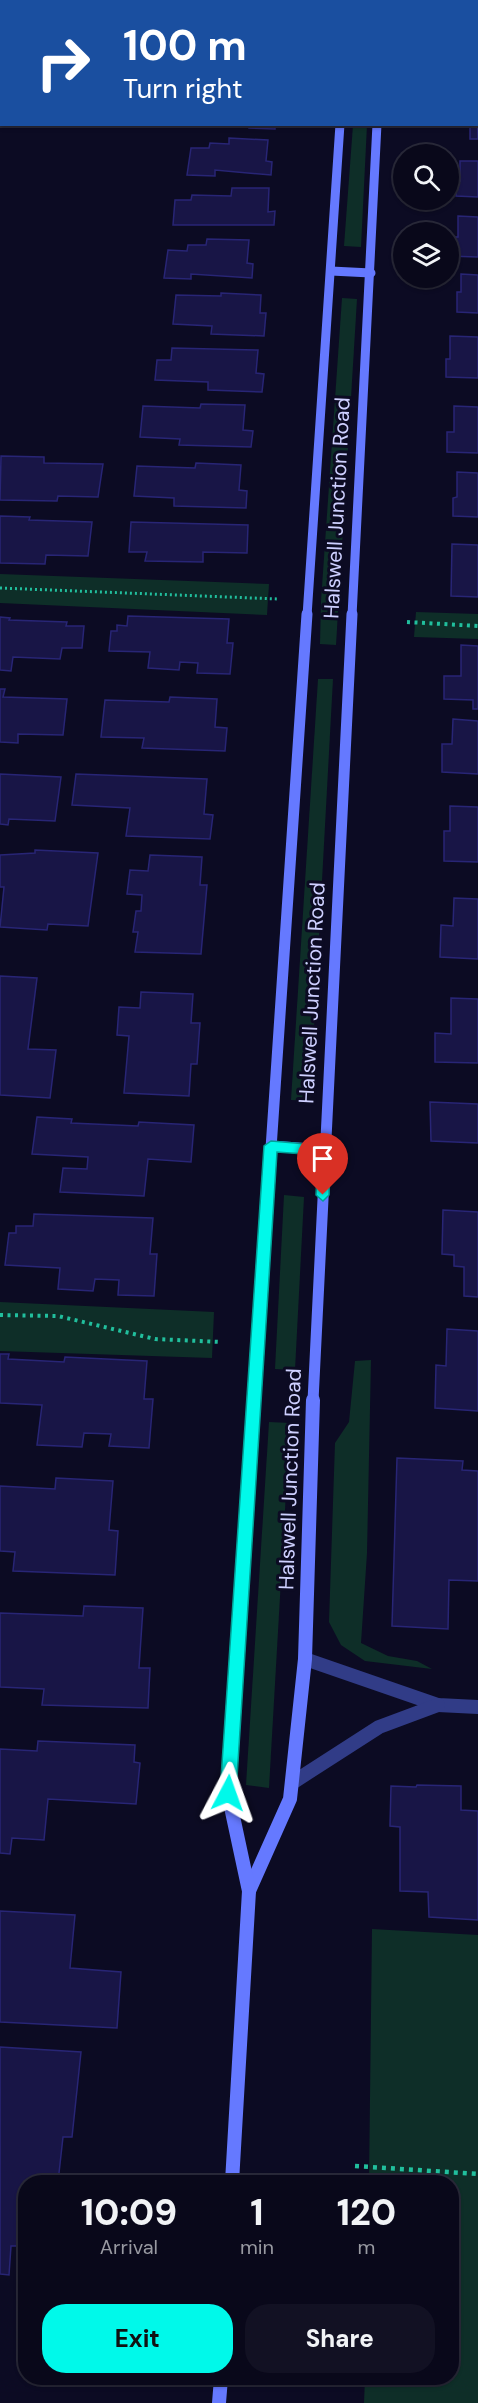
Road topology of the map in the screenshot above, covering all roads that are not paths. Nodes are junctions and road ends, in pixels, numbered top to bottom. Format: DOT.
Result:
graph roads {
  1 [pos="340,126"];
  2 [pos="377,126"];
  3 [pos="331,271"];
  4 [pos="370,273"];
  5 [pos="271,1146"];
  6 [pos="325,1150"];
  7 [pos="305,1659"];
  8 [pos="438,1705"];
  9 [pos="478,1707"];
  10 [pos="292,1783"];
  11 [pos="249,1891"];
  12 [pos="232,2175"];
  13 [pos="220,2385"];
  14 [pos="219,2403"];
  1 -- 3 [label="main road, Halswell Junction Road"];
  2 -- 4 [label="main road, Halswell Junction Road"];
  3 -- 4 [label="main road"];
  3 -- 5 [label="main road, Halswell Junction Road"];
  4 -- 6 [label="main road, Halswell Junction Road"];
  5 -- 6 [label="main road"];
  5 -- 11 [label="main road, Halswell Junction Road"];
  6 -- 7 [label="main road, Halswell Junction Road"];
  7 -- 8 [label="street"];
  7 -- 10 [label="main road, Halswell Junction Road"];
  8 -- 9 [label="street"];
  8 -- 10 [label="street"];
  10 -- 11 [label="main road, Halswell Junction Road"];
  11 -- 12 [label="main road, Halswell Junction Road"];
  13 -- 14 [label="main road"];
}
